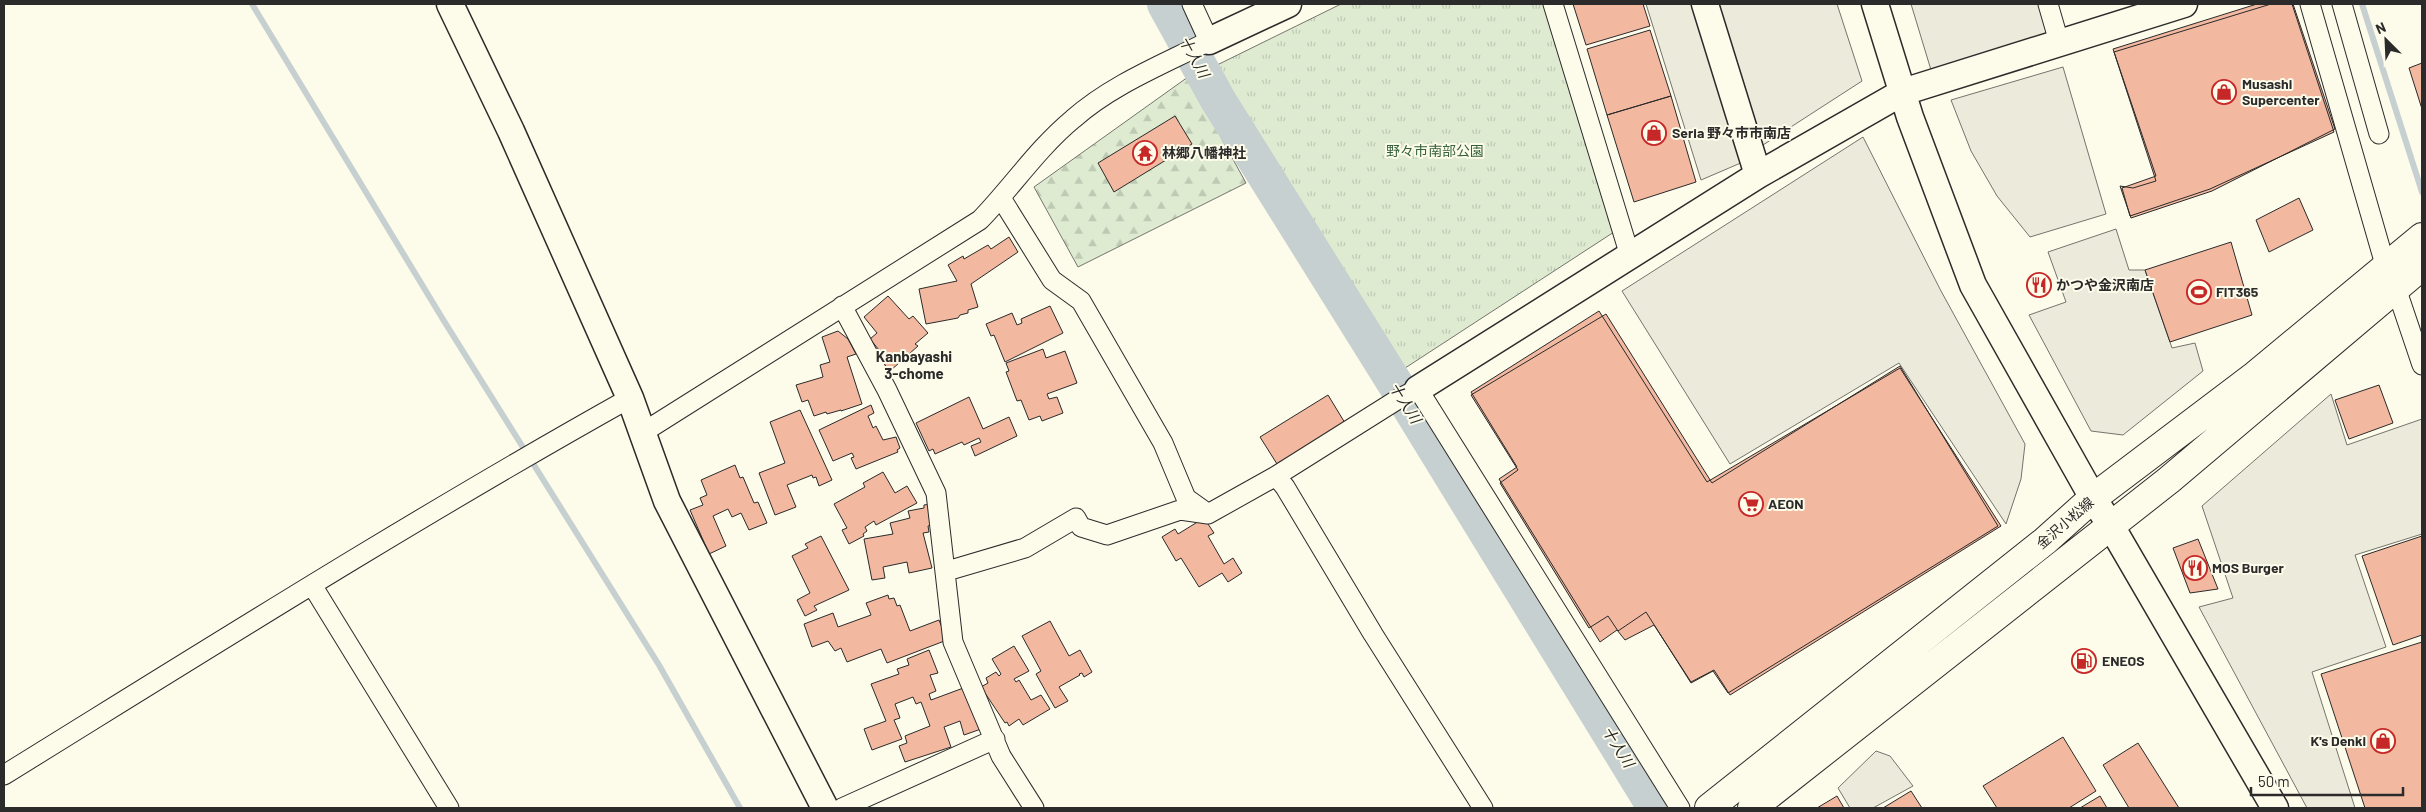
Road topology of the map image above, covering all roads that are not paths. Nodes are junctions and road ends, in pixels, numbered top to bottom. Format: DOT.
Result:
graph roads {
  1 [pos="450,4"];
  2 [pos="1192,4"];
  3 [pos="1288,4"];
  4 [pos="1553,4"];
  5 [pos="1705,4"];
  6 [pos="1875,4"];
  7 [pos="2048,4"];
  8 [pos="2184,4"];
  9 [pos="2310,4"];
  10 [pos="2342,4"];
  11 [pos="2060,42"];
  12 [pos="1202,45"];
  13 [pos="1903,92"];
  14 [pos="2379,134"];
  15 [pos="1758,175"];
  16 [pos="1001,198"];
  17 [pos="2422,237"];
  18 [pos="1630,256"];
  19 [pos="2422,266"];
  20 [pos="2391,278"];
  21 [pos="842,306"];
  22 [pos="2422,365"];
  23 [pos="1412,392"];
  24 [pos="630,398"];
  25 [pos="642,433"];
  26 [pos="1276,476"];
  27 [pos="2093,498"];
  28 [pos="1208,514"];
  29 [pos="2111,526"];
  30 [pos="946,571"];
  31 [pos="312,585"];
  32 [pos="995,738"];
  33 [pos="4,775"];
  34 [pos="449,808"];
  35 [pos="825,808"];
  36 [pos="842,808"];
  37 [pos="1034,808"];
  38 [pos="1484,808"];
  39 [pos="1680,808"];
  40 [pos="1709,808"];
  41 [pos="1752,808"];
  42 [pos="2275,808"];
  1 -- 24 [label="street"];
  2 -- 12 [label="street"];
  3 -- 12 [label="street"];
  4 -- 18 [label="street"];
  5 -- 15 [label="street"];
  6 -- 13 [label="street"];
  7 -- 11 [label="street"];
  8 -- 11 [label="street"];
  9 -- 20 [label="street"];
  10 -- 14 [label="street"];
  11 -- 13 [label="street"];
  12 -- 16 [label="street"];
  13 -- 15 [label="street"];
  13 -- 27 [label="street"];
  15 -- 18 [label="street"];
  16 -- 21 [label="street"];
  16 -- 28 [label="street"];
  17 -- 20 [label="main road, 金沢小松線"];
  18 -- 23 [label="street"];
  19 -- 20 [label="main road, 金沢小松線"];
  20 -- 22 [label="street"];
  20 -- 27 [label="main road, 金沢小松線"];
  20 -- 29 [label="main road, 金沢小松線"];
  21 -- 25 [label="street"];
  21 -- 30 [label="street"];
  23 -- 26 [label="street"];
  23 -- 39 [label="street"];
  24 -- 25 [label="street"];
  24 -- 31 [label="street"];
  25 -- 35 [label="street"];
  26 -- 28 [label="street"];
  26 -- 38 [label="street"];
  27 -- 29 [label="street"];
  27 -- 40 [label="main road, 金沢小松線"];
  28 -- 30 [label="street"];
  29 -- 41 [label="main road, 金沢小松線"];
  29 -- 42 [label="street"];
  30 -- 32 [label="street"];
  31 -- 33 [label="street"];
  31 -- 34 [label="street"];
  32 -- 36 [label="street"];
  32 -- 37 [label="street"];
}
